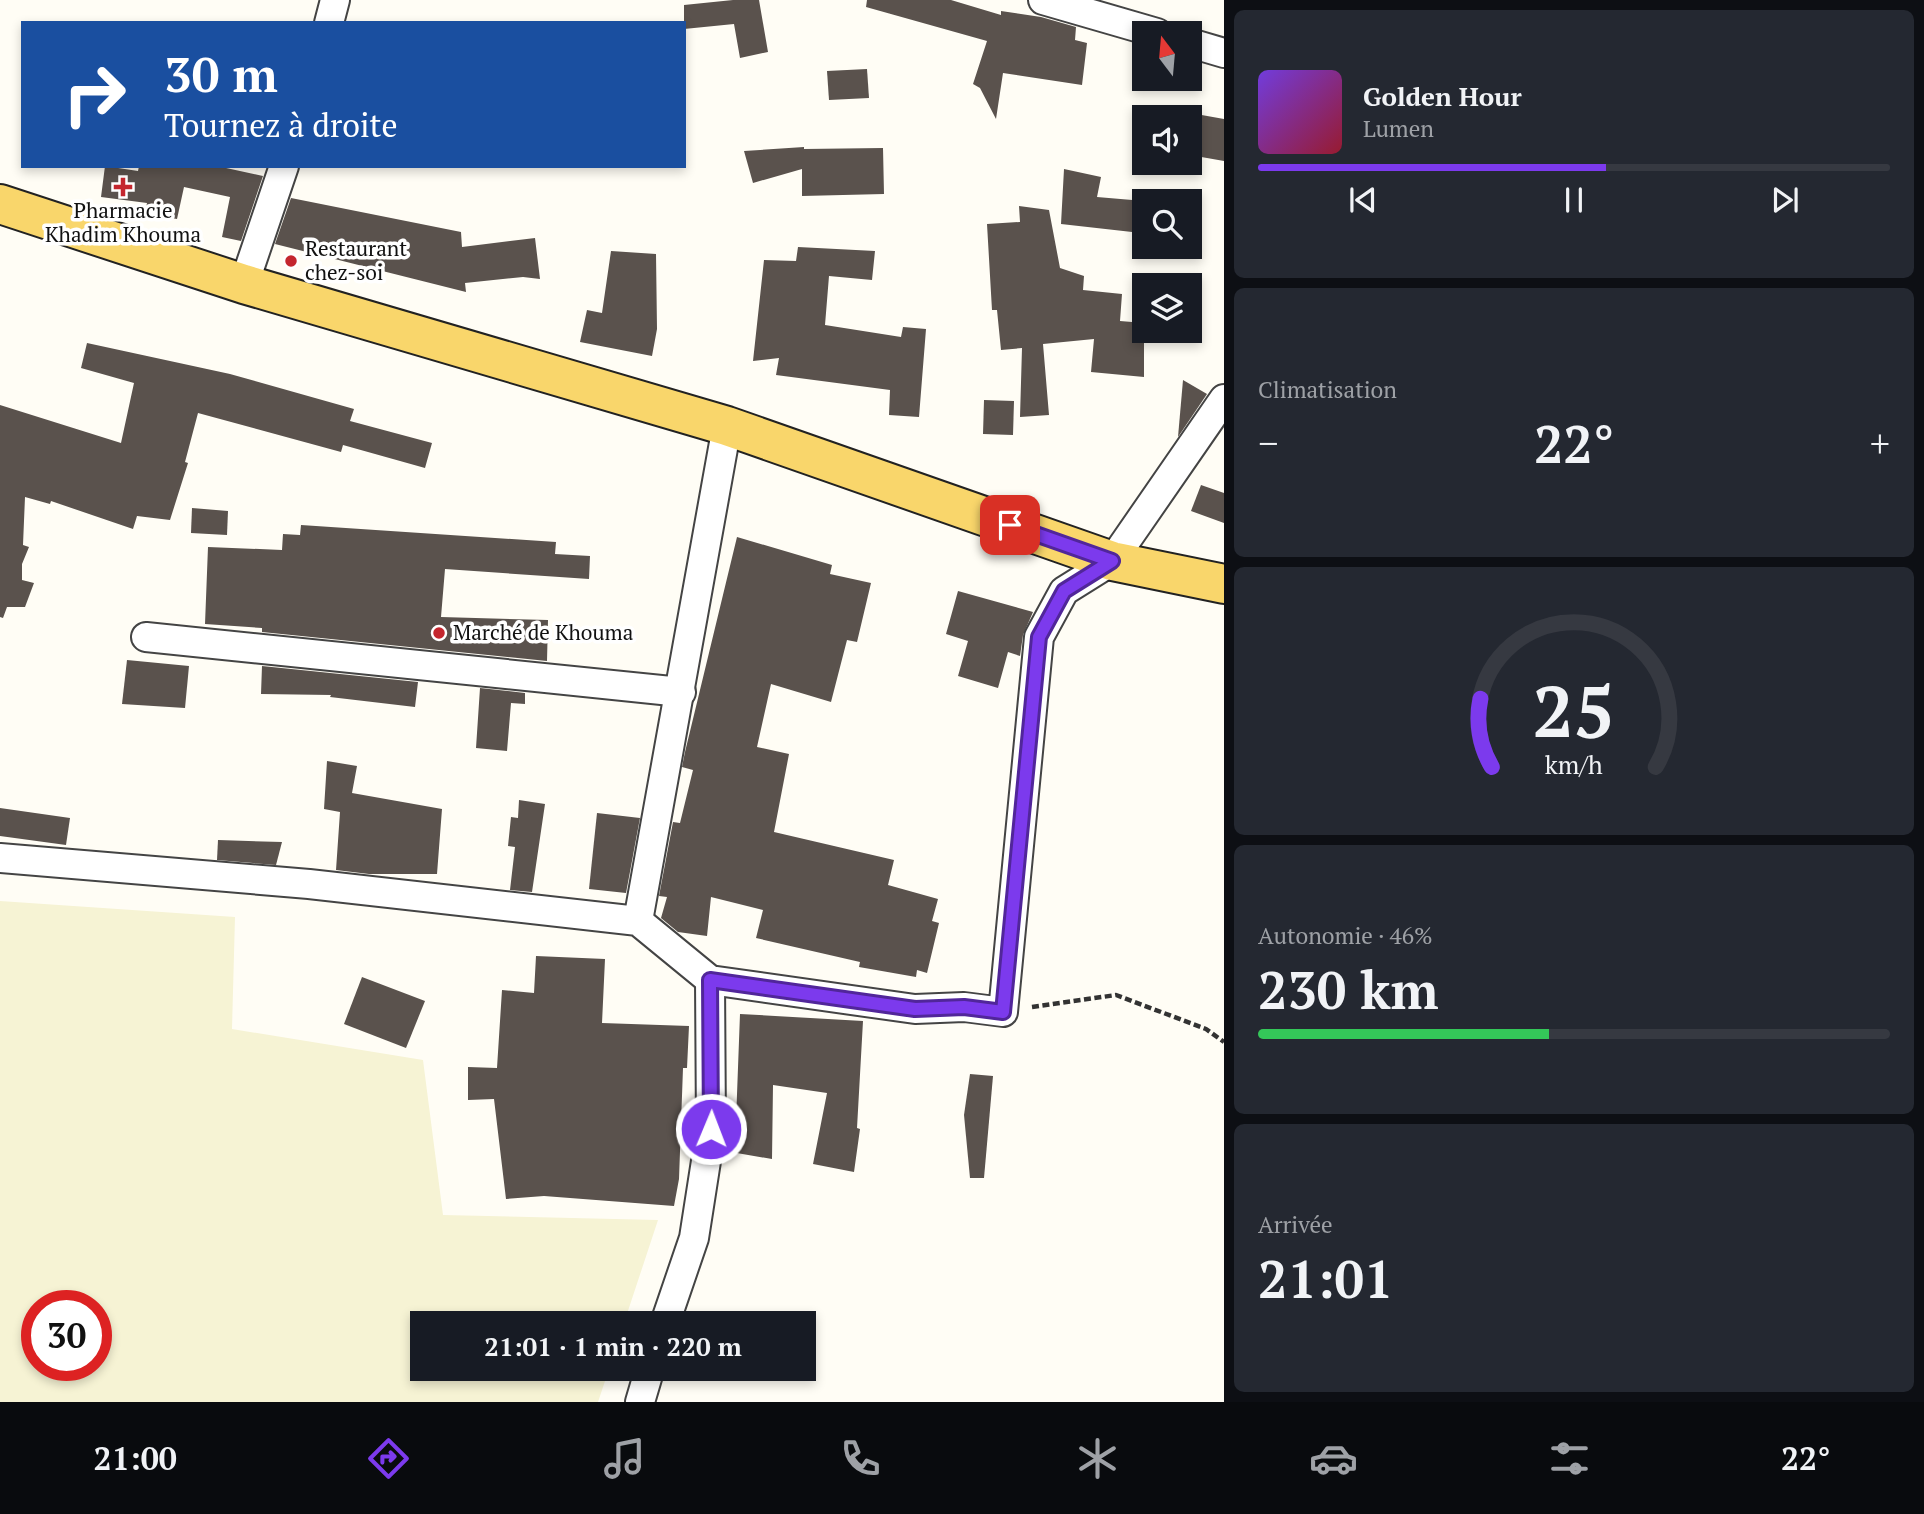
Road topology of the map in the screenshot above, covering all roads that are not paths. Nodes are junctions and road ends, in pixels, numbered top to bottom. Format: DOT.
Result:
graph roads {
  1 [pos="335,0"];
  2 [pos="1043,0"];
  3 [pos="330,21"];
  4 [pos="1132,26"];
  5 [pos="1202,47"];
  6 [pos="1224,53"];
  7 [pos="283,168"];
  8 [pos="0,204"];
  9 [pos="244,284"];
  10 [pos="1224,399"];
  11 [pos="727,426"];
  12 [pos="1112,561"];
  13 [pos="1224,584"];
  14 [pos="146,637"];
  15 [pos="681,692"];
  16 [pos="0,858"];
  17 [pos="638,921"];
  18 [pos="710,980"];
  19 [pos="669,1311"];
  20 [pos="646,1381"];
  21 [pos="640,1402"];
  1 -- 3 [label="street"];
  2 -- 4 [label="street"];
  5 -- 6 [label="street"];
  7 -- 9 [label="street"];
  8 -- 9 [label="main road"];
  9 -- 11 [label="main road"];
  10 -- 12 [label="street"];
  11 -- 12 [label="main road"];
  11 -- 15 [label="street"];
  12 -- 13 [label="main road"];
  12 -- 18 [label="street"];
  14 -- 15 [label="street"];
  15 -- 17 [label="street"];
  16 -- 17 [label="street"];
  17 -- 18 [label="street"];
  18 -- 19 [label="street"];
  20 -- 21 [label="street"];
}
